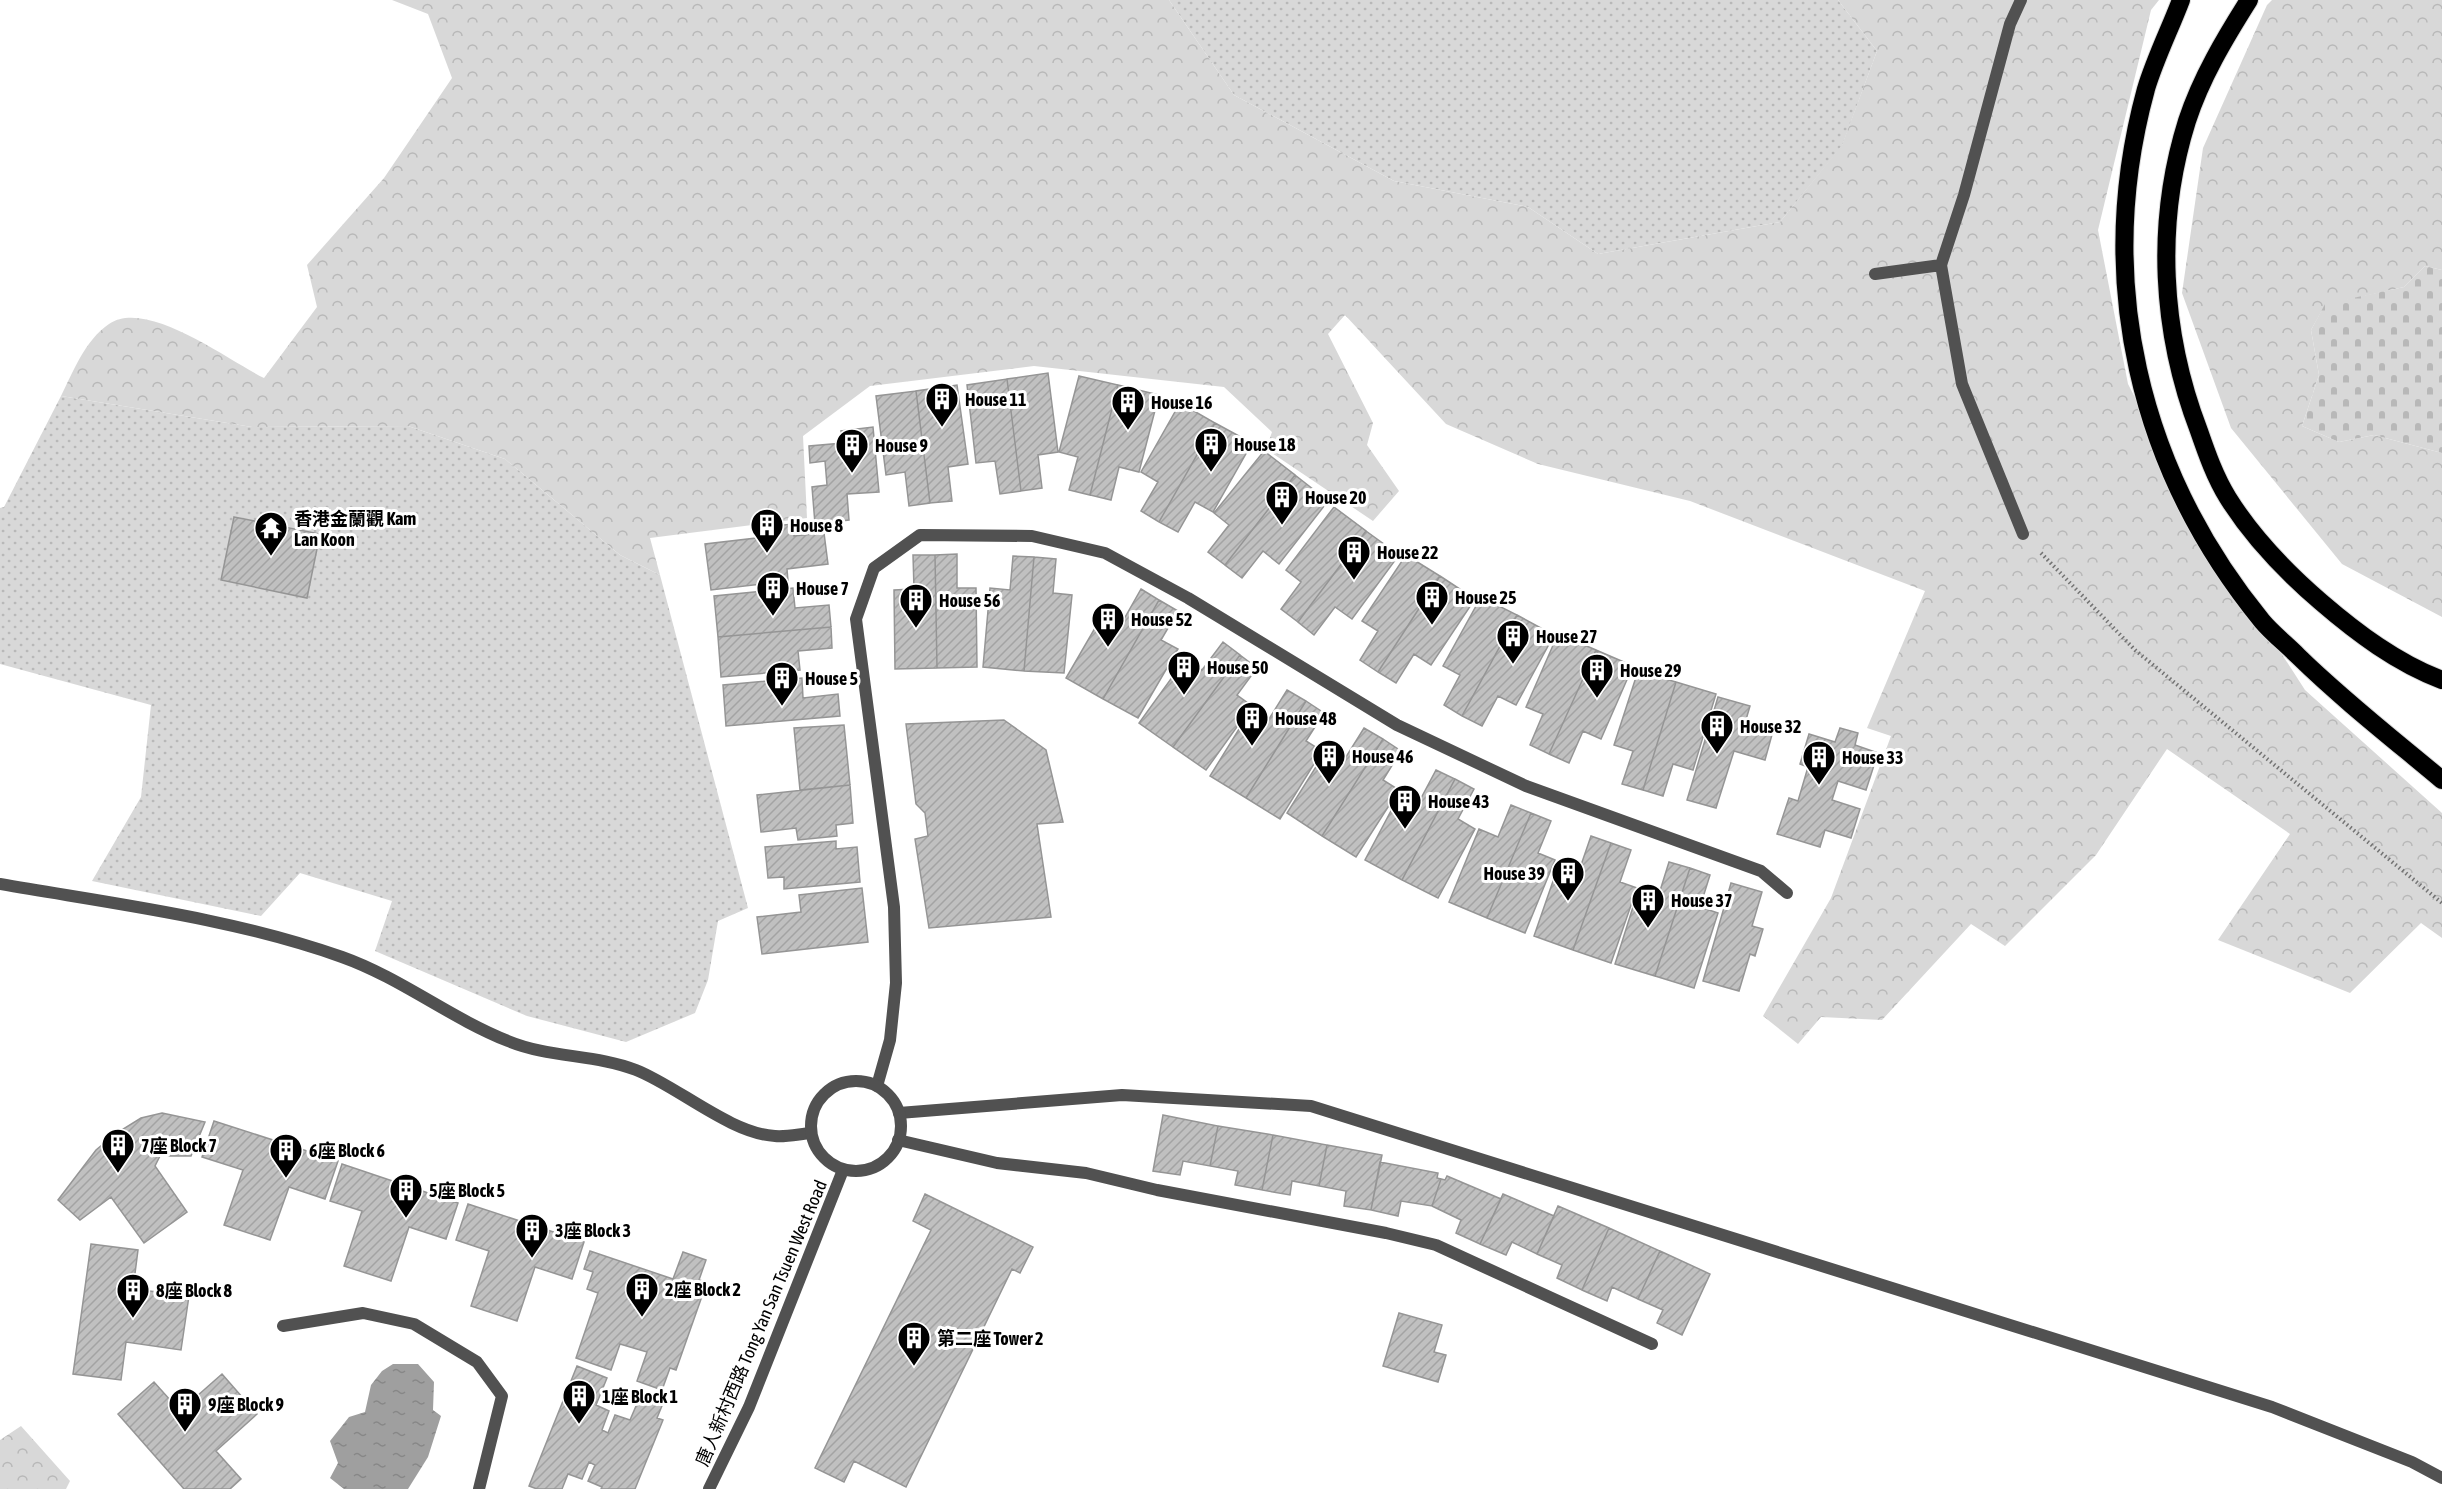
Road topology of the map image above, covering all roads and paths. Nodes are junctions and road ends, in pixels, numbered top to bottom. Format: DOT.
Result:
graph roads {
  1 [pos="2021,0"];
  2 [pos="2181,0"];
  3 [pos="2248,0"];
  4 [pos="1941,265"];
  5 [pos="1875,274"];
  6 [pos="2023,534"];
  7 [pos="2442,680"];
  8 [pos="2442,780"];
  9 [pos="0,885"];
  10 [pos="1787,893"];
  11 [pos="2442,903"];
  12 [pos="877,1086"];
  13 [pos="899,1113"];
  14 [pos="811,1134"];
  15 [pos="898,1140"];
  16 [pos="843,1170"];
  17 [pos="282,1326"];
  18 [pos="1652,1344"];
  19 [pos="2442,1478"];
  20 [pos="479,1489"];
  21 [pos="709,1489"];
  1 -- 4 [label="street"];
  2 -- 8 [label="highway"];
  3 -- 7 [label="highway"];
  4 -- 5 [label="street"];
  4 -- 6 [label="street"];
  6 -- 11 [label="path"];
  9 -- 14 [label="street"];
  10 -- 12 [label="street"];
  12 -- 13 [label="street"];
  12 -- 14 [label="street"];
  13 -- 15 [label="street"];
  13 -- 19 [label="street"];
  14 -- 16 [label="street"];
  15 -- 16 [label="street"];
  15 -- 18 [label="street"];
  16 -- 21 [label="street, 唐人新村西路 Tong Yan San Tsuen West Road"];
  17 -- 20 [label="street"];
}
